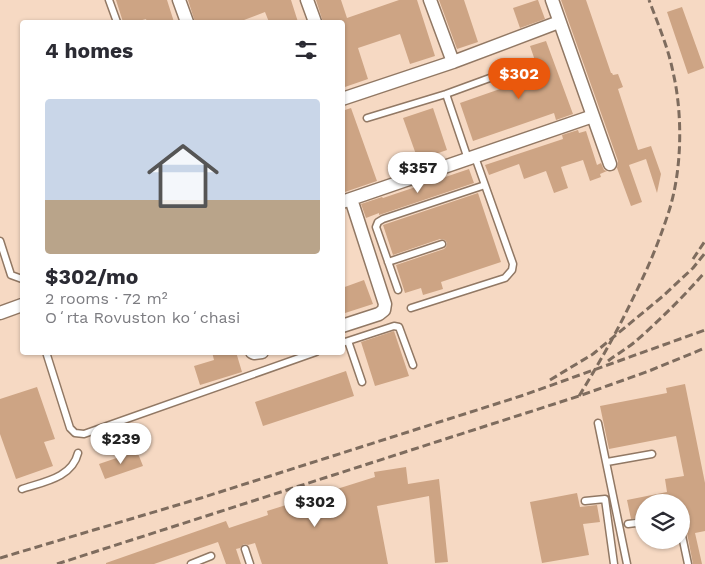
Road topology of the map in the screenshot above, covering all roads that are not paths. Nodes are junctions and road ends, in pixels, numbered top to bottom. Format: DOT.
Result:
graph roads {
  1 [pos="109,0"];
  2 [pos="180,0"];
  3 [pos="307,0"];
  4 [pos="430,0"];
  5 [pos="552,0"];
  6 [pos="115,20"];
  7 [pos="186,20"];
  8 [pos="314,20"];
  9 [pos="559,22"];
  10 [pos="453,62"];
  11 [pos="528,64"];
  12 [pos="446,94"];
  13 [pos="345,98"];
  14 [pos="593,116"];
  15 [pos="367,118"];
  16 [pos="472,158"];
  17 [pos="610,164"];
  18 [pos="486,185"];
  19 [pos="347,200"];
  20 [pos="0,241"];
  21 [pos="442,244"];
  22 [pos="388,262"];
  23 [pos="20,278"];
  24 [pos="398,290"];
  25 [pos="20,306"];
  26 [pos="411,308"];
  27 [pos="0,313"];
  28 [pos="345,325"];
  29 [pos="345,342"];
  30 [pos="47,355"];
  31 [pos="308,355"];
  32 [pos="413,365"];
  33 [pos="362,382"];
  34 [pos="598,423"];
  35 [pos="78,452"];
  36 [pos="652,454"];
  37 [pos="607,462"];
  38 [pos="22,490"];
  39 [pos="585,502"];
  40 [pos="635,523"];
  41 [pos="628,524"];
  42 [pos="245,549"];
  43 [pos="685,549"];
  44 [pos="211,556"];
  45 [pos="191,564"];
  46 [pos="250,564"];
  47 [pos="613,564"];
  48 [pos="627,564"];
  49 [pos="688,564"];
  1 -- 6 [label="lane"];
  2 -- 7 [label="street"];
  3 -- 8 [label="street"];
  4 -- 10 [label="street"];
  5 -- 9 [label="street"];
  9 -- 10 [label="street"];
  9 -- 14 [label="street"];
  10 -- 13 [label="street"];
  11 -- 12 [label="lane"];
  12 -- 15 [label="lane"];
  12 -- 16 [label="lane"];
  14 -- 16 [label="street"];
  14 -- 17 [label="street"];
  16 -- 18 [label="lane"];
  16 -- 19 [label="street"];
  18 -- 22 [label="lane"];
  18 -- 26 [label="lane"];
  19 -- 28 [label="street"];
  20 -- 23 [label="lane"];
  21 -- 22 [label="lane"];
  22 -- 24 [label="lane"];
  25 -- 27 [label="street"];
  29 -- 32 [label="lane"];
  29 -- 33 [label="lane"];
  30 -- 31 [label="lane"];
  34 -- 37 [label="lane"];
  35 -- 38 [label="lane"];
  36 -- 37 [label="lane"];
  37 -- 48 [label="lane"];
  39 -- 47 [label="lane"];
  40 -- 41 [label="lane"];
  42 -- 46 [label="lane"];
  43 -- 49 [label="lane"];
  44 -- 45 [label="lane"];
}
